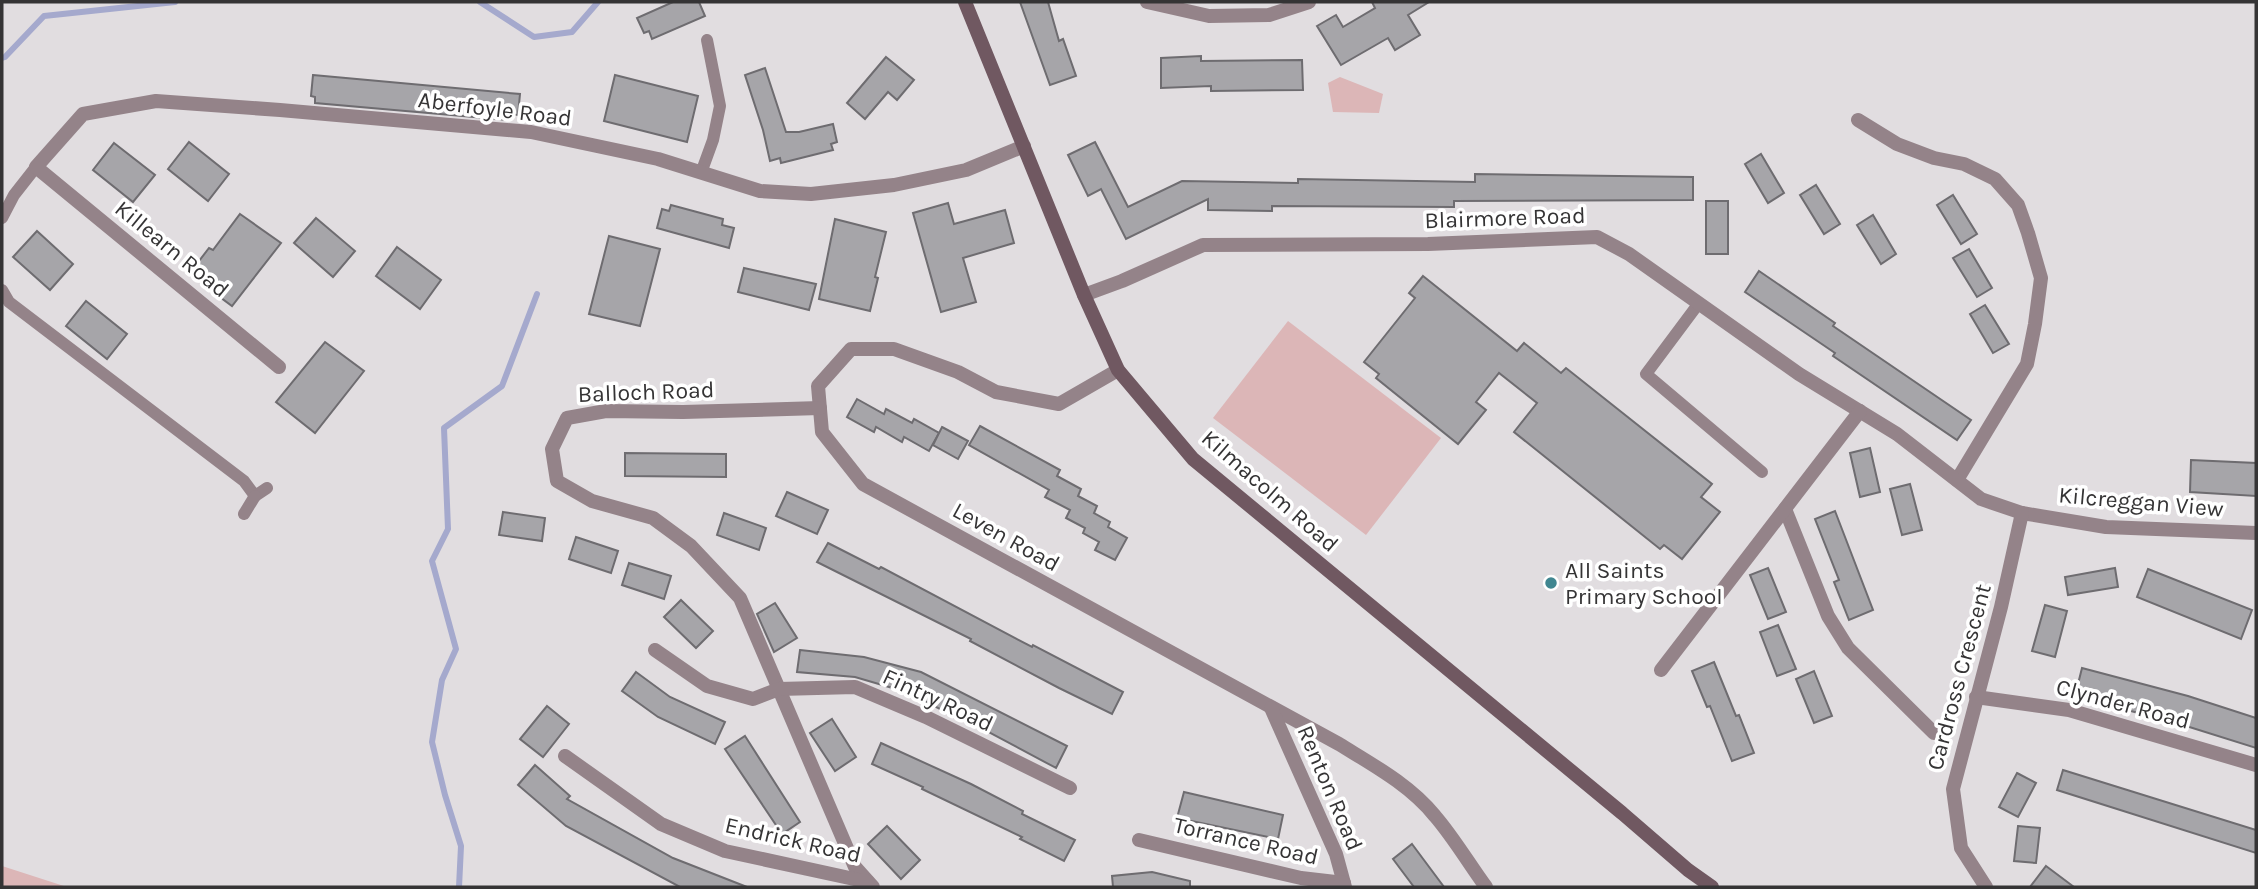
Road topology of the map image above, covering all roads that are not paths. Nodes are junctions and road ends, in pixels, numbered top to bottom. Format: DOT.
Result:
graph roads {
  1 [pos="965,2"];
  2 [pos="1147,2"];
  3 [pos="1309,2"];
  4 [pos="707,40"];
  5 [pos="1858,120"];
  6 [pos="1024,146"];
  7 [pos="36,167"];
  8 [pos="701,173"];
  9 [pos="2,218"];
  10 [pos="2,290"];
  11 [pos="1084,295"];
  12 [pos="1699,303"];
  13 [pos="279,367"];
  14 [pos="1118,370"];
  15 [pos="820,408"];
  16 [pos="1860,411"];
  17 [pos="1762,472"];
  18 [pos="1958,480"];
  19 [pos="267,488"];
  20 [pos="255,496"];
  21 [pos="1785,509"];
  22 [pos="2022,513"];
  23 [pos="244,514"];
  24 [pos="2256,533"];
  25 [pos="655,650"];
  26 [pos="1661,670"];
  27 [pos="779,689"];
  28 [pos="1976,697"];
  29 [pos="1271,708"];
  30 [pos="1934,733"];
  31 [pos="565,756"];
  32 [pos="2256,765"];
  33 [pos="1070,788"];
  34 [pos="1139,840"];
  35 [pos="870,884"];
  36 [pos="1344,885"];
  37 [pos="1486,887"];
  38 [pos="1712,887"];
  39 [pos="1986,887"];
  1 -- 6 [label="main road, Kilmacolm Road"];
  2 -- 3 [label="street"];
  4 -- 8 [label="lane"];
  5 -- 18 [label="street"];
  6 -- 8 [label="street, Aberfoyle Road"];
  6 -- 11 [label="main road, Kilmacolm Road"];
  7 -- 8 [label="street, Aberfoyle Road"];
  7 -- 9 [label="lane, Aberfoyle Road"];
  7 -- 13 [label="street, Killearn Road"];
  10 -- 20 [label="lane"];
  11 -- 12 [label="street, Blairmore Road"];
  11 -- 14 [label="main road, Kilmacolm Road"];
  12 -- 16 [label="street, Blairmore Road"];
  12 -- 17 [label="lane"];
  14 -- 15 [label="street, Leven Road"];
  14 -- 38 [label="main road, Kilmacolm Road"];
  15 -- 27 [label="street, Balloch Road"];
  15 -- 29 [label="street, Leven Road"];
  16 -- 18 [label="street, Blairmore Road"];
  16 -- 21 [label="street"];
  18 -- 22 [label="street, Blairmore Road"];
  19 -- 20 [label="lane"];
  20 -- 23 [label="lane"];
  21 -- 26 [label="street"];
  21 -- 30 [label="street"];
  22 -- 24 [label="street, Kilcreggan View"];
  22 -- 28 [label="street, Cardross Crescent"];
  25 -- 27 [label="street"];
  27 -- 33 [label="street, Fintry Road"];
  27 -- 35 [label="street, Balloch Road"];
  28 -- 32 [label="street, Clynder Road"];
  28 -- 39 [label="street, Cardross Crescent"];
  29 -- 36 [label="street, Renton Road"];
  29 -- 37 [label="street, Leven Road"];
  31 -- 35 [label="street, Endrick Road"];
  34 -- 36 [label="street, Torrance Road"];
}
